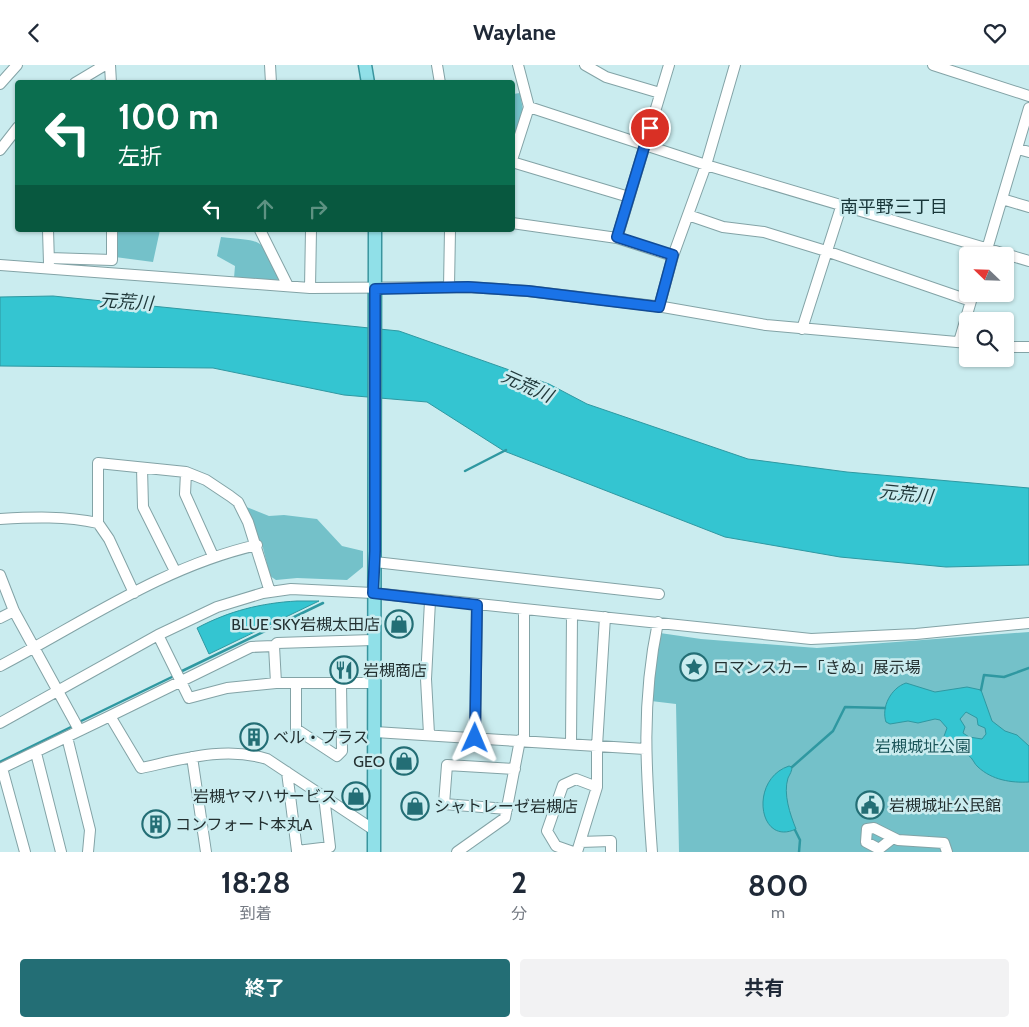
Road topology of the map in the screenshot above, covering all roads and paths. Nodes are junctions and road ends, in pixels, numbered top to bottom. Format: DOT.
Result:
graph roads {
  1 [pos="17,65"];
  2 [pos="105,65"];
  3 [pos="110,65"];
  4 [pos="270,65"];
  5 [pos="364,65"];
  6 [pos="437,65"];
  7 [pos="518,65"];
  8 [pos="585,65"];
  9 [pos="669,65"];
  10 [pos="736,65"];
  11 [pos="933,65"];
  12 [pos="0,67"];
  13 [pos="965,70"];
  14 [pos="8,75"];
  15 [pos="80,80"];
  16 [pos="111,80"];
  17 [pos="271,80"];
  18 [pos="367,80"];
  19 [pos="440,80"];
  20 [pos="0,84"];
  21 [pos="660,93"];
  22 [pos="1029,96"];
  23 [pos="529,107"];
  24 [pos="1029,109"];
  25 [pos="15,131"];
  26 [pos="645,145"];
  27 [pos="1018,149"];
  28 [pos="0,150"];
  29 [pos="515,151"];
  30 [pos="1029,152"];
  31 [pos="515,162"];
  32 [pos="706,165"];
  33 [pos="629,197"];
  34 [pos="1002,199"];
  35 [pos="842,204"];
  36 [pos="1029,207"];
  37 [pos="688,215"];
  38 [pos="515,223"];
  39 [pos="48,232"];
  40 [pos="112,232"];
  41 [pos="261,232"];
  42 [pos="310,232"];
  43 [pos="375,232"];
  44 [pos="450,232"];
  45 [pos="617,237"];
  46 [pos="971,247"];
  47 [pos="988,247"];
  48 [pos="826,251"];
  49 [pos="673,255"];
  50 [pos="49,258"];
  51 [pos="1014,258"];
  52 [pos="1029,261"];
  53 [pos="0,265"];
  54 [pos="50,269"];
  55 [pos="288,286"];
  56 [pos="449,287"];
  57 [pos="310,288"];
  58 [pos="959,294"];
  59 [pos="375,295"];
  60 [pos="659,307"];
  61 [pos="802,329"];
  62 [pos="959,343"];
  63 [pos="1014,347"];
  64 [pos="1029,347"];
  65 [pos="142,468"];
  66 [pos="186,472"];
  67 [pos="0,519"];
  68 [pos="98,523"];
  69 [pos="257,545"];
  70 [pos="213,556"];
  71 [pos="375,562"];
  72 [pos="175,571"];
  73 [pos="0,575"];
  74 [pos="270,592"];
  75 [pos="134,593"];
  76 [pos="373,593"];
  77 [pos="659,594"];
  78 [pos="430,601"];
  79 [pos="477,605"];
  80 [pos="524,610"];
  81 [pos="14,611"];
  82 [pos="572,614"];
  83 [pos="605,617"];
  84 [pos="0,618"];
  85 [pos="658,622"];
  86 [pos="1029,623"];
  87 [pos="158,635"];
  88 [pos="374,640"];
  89 [pos="274,646"];
  90 [pos="35,647"];
  91 [pos="0,666"];
  92 [pos="178,676"];
  93 [pos="276,683"];
  94 [pos="296,683"];
  95 [pos="341,683"];
  96 [pos="374,683"];
  97 [pos="59,691"];
  98 [pos="110,716"];
  99 [pos="0,723"];
  100 [pos="77,726"];
  101 [pos="375,732"];
  102 [pos="429,735"];
  103 [pos="67,737"];
  104 [pos="475,738"];
  105 [pos="522,740"];
  106 [pos="571,744"];
  107 [pos="597,746"];
  108 [pos="645,749"];
  109 [pos="36,753"];
  110 [pos="192,757"];
  111 [pos="1,768"];
  112 [pos="515,769"];
  113 [pos="287,772"];
  114 [pos="597,787"];
  115 [pos="324,796"];
  116 [pos="507,809"];
  117 [pos="374,830"];
  118 [pos="894,838"];
  119 [pos="576,849"];
  120 [pos="25,852"];
  121 [pos="61,852"];
  122 [pos="88,852"];
  123 [pos="206,852"];
  124 [pos="374,852"];
  125 [pos="457,852"];
  126 [pos="611,852"];
  127 [pos="652,852"];
  128 [pos="947,852"];
  1 -- 14 [label="street"];
  2 -- 15 [label="street"];
  3 -- 16 [label="street"];
  4 -- 17 [label="street"];
  5 -- 18 [label="main road"];
  6 -- 19 [label="street"];
  7 -- 23 [label="street"];
  8 -- 21 [label="street"];
  9 -- 21 [label="street"];
  10 -- 32 [label="street"];
  11 -- 13 [label="street"];
  12 -- 14 [label="street"];
  13 -- 22 [label="street"];
  14 -- 20 [label="street"];
  21 -- 26 [label="street"];
  23 -- 26 [label="street"];
  23 -- 29 [label="street"];
  24 -- 27 [label="street"];
  25 -- 28 [label="street"];
  26 -- 32 [label="street"];
  26 -- 33 [label="street"];
  27 -- 30 [label="street"];
  27 -- 34 [label="street"];
  31 -- 33 [label="street"];
  32 -- 35 [label="street"];
  32 -- 37 [label="street"];
  33 -- 45 [label="street"];
  34 -- 36 [label="street"];
  34 -- 47 [label="street"];
  35 -- 46 [label="street"];
  35 -- 48 [label="street"];
  37 -- 48 [label="street"];
  37 -- 49 [label="street"];
  38 -- 45 [label="street"];
  39 -- 50 [label="street"];
  40 -- 50 [label="street"];
  41 -- 55 [label="street"];
  42 -- 57 [label="street"];
  43 -- 59 [label="main road"];
  44 -- 56 [label="street"];
  45 -- 49 [label="street"];
  48 -- 58 [label="street"];
  48 -- 61 [label="street"];
  49 -- 60 [label="street"];
  50 -- 54 [label="street"];
  51 -- 52 [label="street"];
  53 -- 54 [label="street"];
  54 -- 55 [label="street"];
  55 -- 57 [label="street"];
  56 -- 59 [label="street"];
  56 -- 60 [label="street"];
  57 -- 59 [label="street"];
  59 -- 71 [label="main road"];
  60 -- 61 [label="street"];
  61 -- 62 [label="street"];
  63 -- 64 [label="street"];
  65 -- 66 [label="street"];
  65 -- 68 [label="street"];
  65 -- 72 [label="street"];
  66 -- 69 [label="street"];
  66 -- 70 [label="street"];
  67 -- 68 [label="street"];
  68 -- 75 [label="street"];
  69 -- 70 [label="street"];
  69 -- 74 [label="street"];
  70 -- 72 [label="street"];
  71 -- 76 [label="main road"];
  71 -- 77 [label="street"];
  72 -- 75 [label="street"];
  73 -- 81 [label="street"];
  74 -- 76 [label="street"];
  74 -- 87 [label="street"];
  75 -- 90 [label="street"];
  76 -- 78 [label="street"];
  76 -- 88 [label="main road"];
  78 -- 79 [label="street"];
  78 -- 102 [label="street"];
  79 -- 80 [label="street"];
  79 -- 104 [label="street"];
  80 -- 82 [label="street"];
  80 -- 105 [label="street"];
  81 -- 84 [label="street"];
  81 -- 90 [label="street"];
  82 -- 83 [label="street"];
  82 -- 106 [label="street"];
  83 -- 85 [label="street"];
  83 -- 107 [label="street"];
  85 -- 86 [label="street"];
  85 -- 108 [label="street"];
  87 -- 92 [label="street"];
  87 -- 97 [label="street"];
  88 -- 89 [label="street"];
  88 -- 96 [label="main road"];
  89 -- 92 [label="street"];
  89 -- 93 [label="street"];
  90 -- 91 [label="street"];
  90 -- 97 [label="street"];
  92 -- 93 [label="street"];
  92 -- 98 [label="street"];
  93 -- 94 [label="street"];
  94 -- 95 [label="street"];
  94 -- 95 [label="street"];
  95 -- 96 [label="street"];
  96 -- 101 [label="main road"];
  97 -- 99 [label="street"];
  97 -- 100 [label="street"];
  98 -- 103 [label="street"];
  98 -- 110 [label="street"];
  101 -- 102 [label="street"];
  101 -- 117 [label="main road"];
  102 -- 104 [label="street"];
  103 -- 109 [label="street"];
  103 -- 122 [label="street"];
  104 -- 105 [label="street"];
  105 -- 106 [label="street"];
  105 -- 112 [label="street"];
  106 -- 107 [label="street"];
  107 -- 108 [label="street"];
  107 -- 114 [label="street"];
  108 -- 127 [label="street"];
  109 -- 111 [label="street"];
  109 -- 121 [label="street"];
  110 -- 113 [label="street"];
  110 -- 123 [label="street"];
  111 -- 120 [label="street"];
  112 -- 116 [label="street"];
  112 -- 116 [label="street"];
  113 -- 115 [label="street"];
  113 -- 115 [label="street"];
  114 -- 119 [label="street"];
  114 -- 119 [label="street"];
  115 -- 117 [label="street"];
  116 -- 125 [label="street"];
  117 -- 124 [label="main road"];
  118 -- 128 [label="street"];
  119 -- 126 [label="street"];
}
